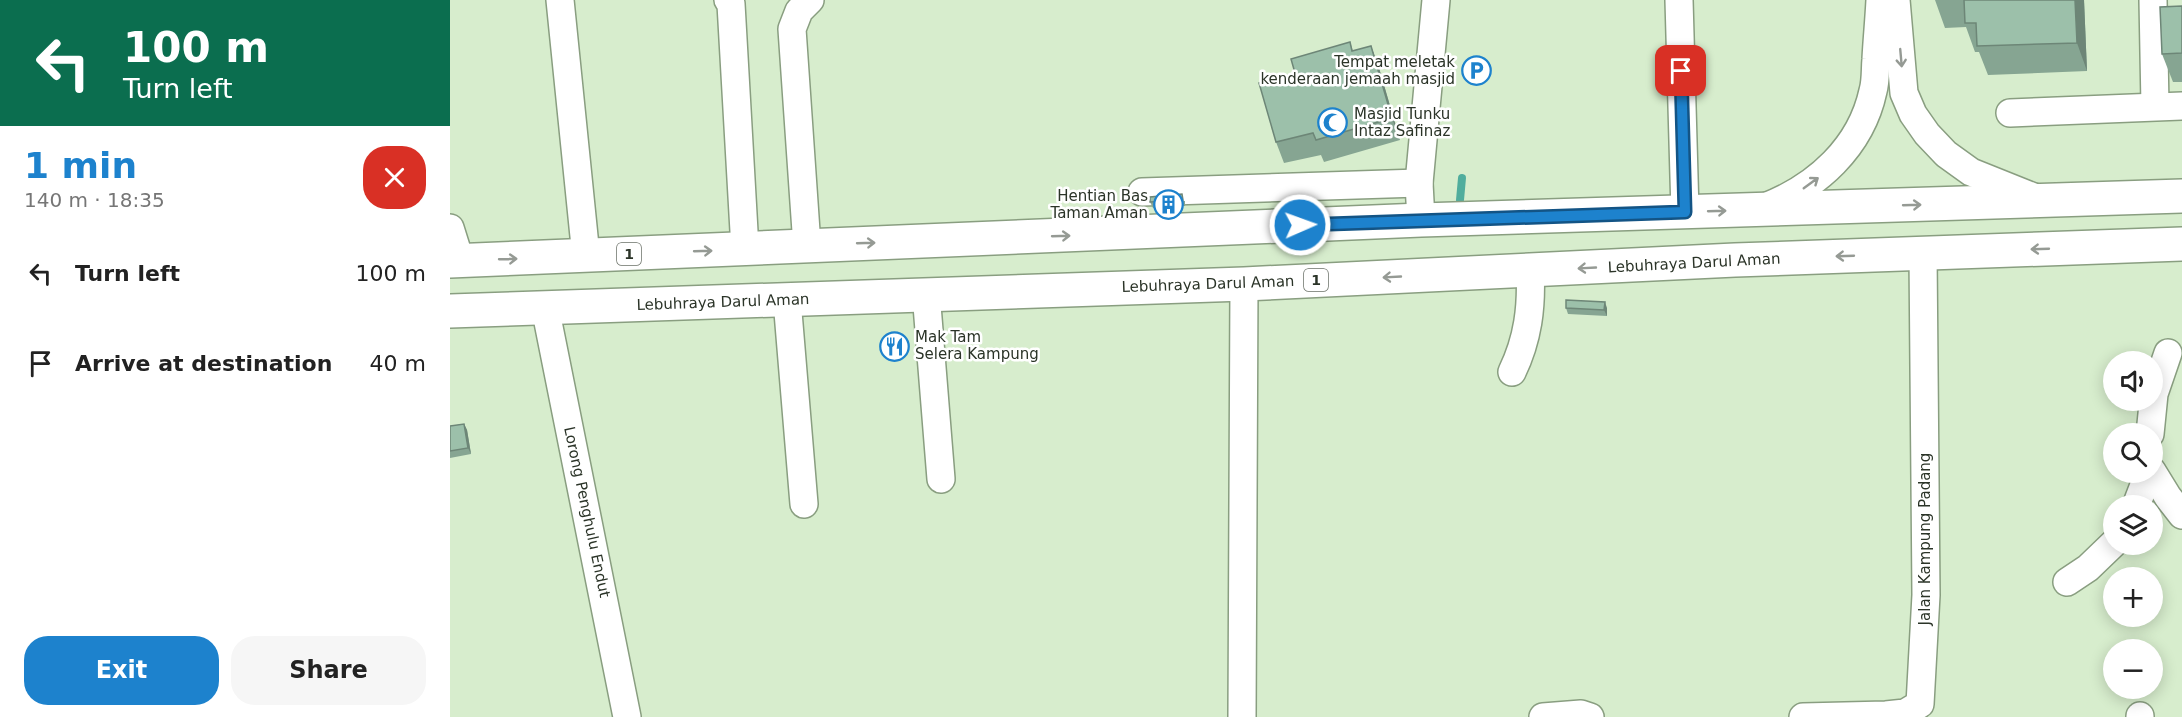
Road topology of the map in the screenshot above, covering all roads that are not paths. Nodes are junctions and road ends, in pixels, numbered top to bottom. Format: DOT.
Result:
graph roads {
  1 [pos="560,0"];
  2 [pos="728,0"];
  3 [pos="810,0"];
  4 [pos="1436,0"];
  5 [pos="1679,0"];
  6 [pos="1880,0"];
  7 [pos="1896,0"];
  8 [pos="2153,0"];
  9 [pos="2155,106"];
  10 [pos="2182,106"];
  11 [pos="2010,112"];
  12 [pos="2182,176"];
  13 [pos="1419,183"];
  14 [pos="1298,188"];
  15 [pos="1142,192"];
  16 [pos="2182,196"];
  17 [pos="2084,199"];
  18 [pos="2042,200"];
  19 [pos="1759,209"];
  20 [pos="1685,212"];
  21 [pos="1421,220"];
  22 [pos="1300,225"];
  23 [pos="450,228"];
  24 [pos="2182,244"];
  25 [pos="807,246"];
  26 [pos="2086,248"];
  27 [pos="745,249"];
  28 [pos="1923,254"];
  29 [pos="2182,254"];
  30 [pos="586,256"];
  31 [pos="455,261"];
  32 [pos="1530,270"];
  33 [pos="1244,284"];
  34 [pos="926,293"];
  35 [pos="787,300"];
  36 [pos="545,307"];
  37 [pos="450,311"];
  38 [pos="2168,353"];
  39 [pos="1512,372"];
  40 [pos="2151,423"];
  41 [pos="941,479"];
  42 [pos="2158,483"];
  43 [pos="804,504"];
  44 [pos="2182,515"];
  45 [pos="2103,554"];
  46 [pos="2067,582"];
  47 [pos="1921,711"];
  48 [pos="627,717"];
  49 [pos="1242,717"];
  50 [pos="1543,717"];
  51 [pos="1590,717"];
  52 [pos="1803,717"];
  1 -- 30 [label="street"];
  2 -- 27 [label="street"];
  3 -- 25 [label="street"];
  4 -- 13 [label="street"];
  5 -- 20 [label="street"];
  19 -- 6 [label="street, one-way"];
  7 -- 18 [label="street, one-way"];
  8 -- 9 [label="street"];
  9 -- 10 [label="street"];
  9 -- 11 [label="street"];
  12 -- 17 [label="highway"];
  13 -- 14 [label="street"];
  13 -- 21 [label="street"];
  14 -- 15 [label="street"];
  14 -- 22 [label="street"];
  16 -- 17 [label="highway, 1"];
  17 -- 18 [label="highway, 1"];
  19 -- 18 [label="highway, 1, one-way"];
  20 -- 19 [label="highway, 1, one-way"];
  20 -- 21 [label="highway, 1"];
  21 -- 22 [label="highway, 1"];
  25 -- 22 [label="highway, 1, one-way"];
  23 -- 31 [label="street"];
  24 -- 26 [label="highway, Lebuhraya Darul Aman / 1"];
  25 -- 27 [label="highway, 1"];
  26 -- 28 [label="highway, Lebuhraya Darul Aman / 1, one-way"];
  26 -- 29 [label="highway"];
  30 -- 27 [label="highway, 1, one-way"];
  28 -- 32 [label="highway, Lebuhraya Darul Aman / 1, one-way"];
  28 -- 47 [label="street, Jalan Kampung Padang"];
  31 -- 30 [label="highway, 1, one-way"];
  32 -- 33 [label="highway, Lebuhraya Darul Aman / 1, one-way"];
  32 -- 39 [label="street"];
  33 -- 34 [label="highway, Lebuhraya Darul Aman / 1"];
  33 -- 49 [label="street"];
  34 -- 35 [label="highway, Lebuhraya Darul Aman / 1"];
  34 -- 41 [label="street"];
  35 -- 36 [label="highway, Lebuhraya Darul Aman / 1"];
  35 -- 43 [label="street"];
  36 -- 37 [label="highway, Lebuhraya Darul Aman / 1"];
  36 -- 48 [label="street, Lorong Penghulu Endut"];
  38 -- 40 [label="street"];
  42 -- 44 [label="street"];
  45 -- 46 [label="street"];
  47 -- 52 [label="street, Jalan Kampung Padang"];
  50 -- 51 [label="street"];
}
